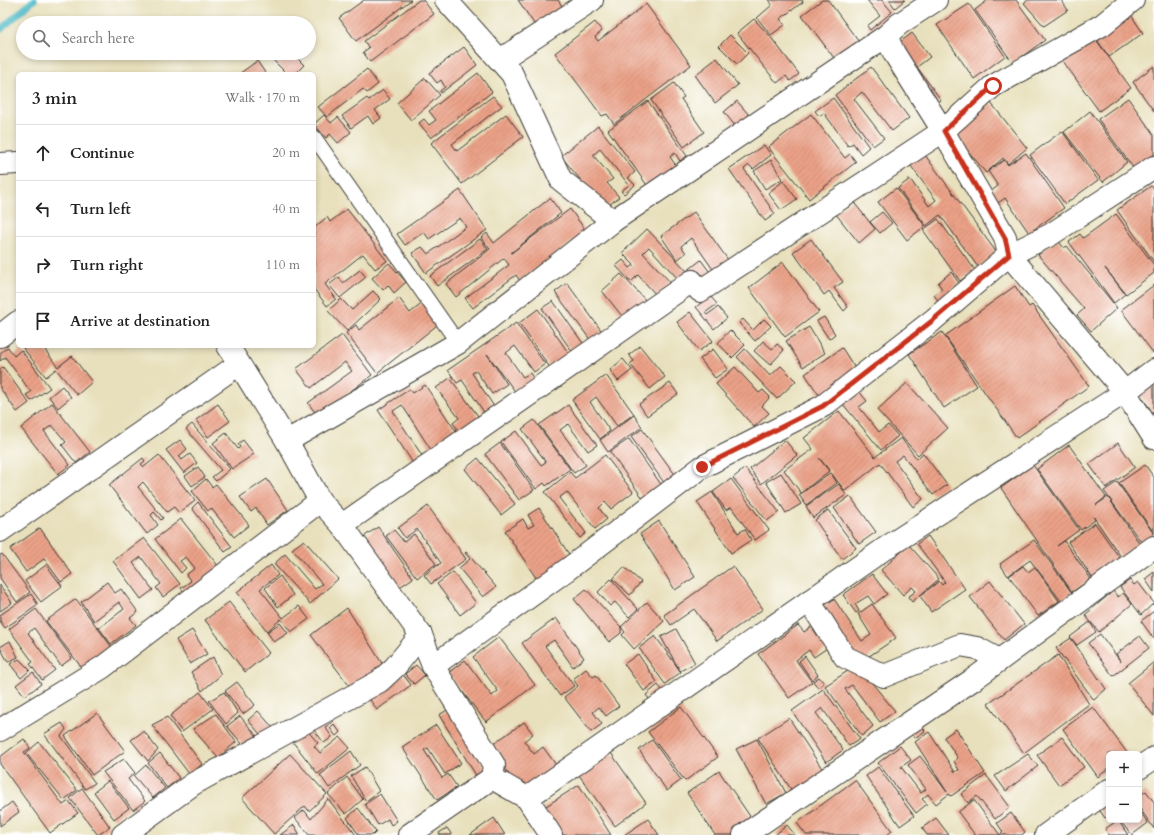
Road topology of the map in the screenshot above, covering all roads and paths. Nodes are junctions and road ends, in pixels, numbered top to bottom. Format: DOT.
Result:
graph roads {
  1 [pos="446,0"];
  2 [pos="592,0"];
  3 [pos="936,0"];
  4 [pos="1131,1"];
  5 [pos="886,36"];
  6 [pos="500,60"];
  7 [pos="944,131"];
  8 [pos="316,140"];
  9 [pos="16,163"];
  10 [pos="0,164"];
  11 [pos="1154,168"];
  12 [pos="613,221"];
  13 [pos="1009,255"];
  14 [pos="16,324"];
  15 [pos="0,336"];
  16 [pos="458,343"];
  17 [pos="233,355"];
  18 [pos="1154,370"];
  19 [pos="1125,392"];
  20 [pos="1154,438"];
  21 [pos="287,441"];
  22 [pos="320,501"];
  23 [pos="342,525"];
  24 [pos="0,531"];
  25 [pos="1154,547"];
  26 [pos="809,601"];
  27 [pos="421,635"];
  28 [pos="999,660"];
  29 [pos="433,666"];
  30 [pos="0,730"];
  31 [pos="1154,758"];
  32 [pos="1142,766"];
  33 [pos="492,778"];
  34 [pos="1106,792"];
  35 [pos="527,798"];
  36 [pos="123,835"];
  37 [pos="409,835"];
  38 [pos="551,835"];
  39 [pos="744,835"];
  40 [pos="1046,835"];
  1 -- 6 [label="street"];
  2 -- 6 [label="street"];
  3 -- 5 [label="street"];
  4 -- 7 [label="street"];
  5 -- 7 [label="street"];
  5 -- 12 [label="street"];
  6 -- 12 [label="street"];
  7 -- 13 [label="street"];
  7 -- 23 [label="street"];
  8 -- 16 [label="lane"];
  9 -- 10 [label="street"];
  11 -- 13 [label="street"];
  12 -- 16 [label="street"];
  13 -- 19 [label="street"];
  13 -- 29 [label="street"];
  14 -- 15 [label="street"];
  16 -- 21 [label="street"];
  17 -- 21 [label="street"];
  17 -- 24 [label="street"];
  18 -- 19 [label="street"];
  19 -- 20 [label="street"];
  19 -- 26 [label="street"];
  21 -- 22 [label="street"];
  22 -- 23 [label="street"];
  22 -- 30 [label="street"];
  23 -- 27 [label="street"];
  25 -- 28 [label="street"];
  26 -- 28 [label="street"];
  26 -- 35 [label="street"];
  27 -- 29 [label="street"];
  27 -- 36 [label="street"];
  28 -- 39 [label="street"];
  29 -- 33 [label="street"];
  31 -- 32 [label="street"];
  33 -- 35 [label="street"];
  33 -- 37 [label="street"];
  34 -- 40 [label="street"];
  35 -- 38 [label="street"];
}
